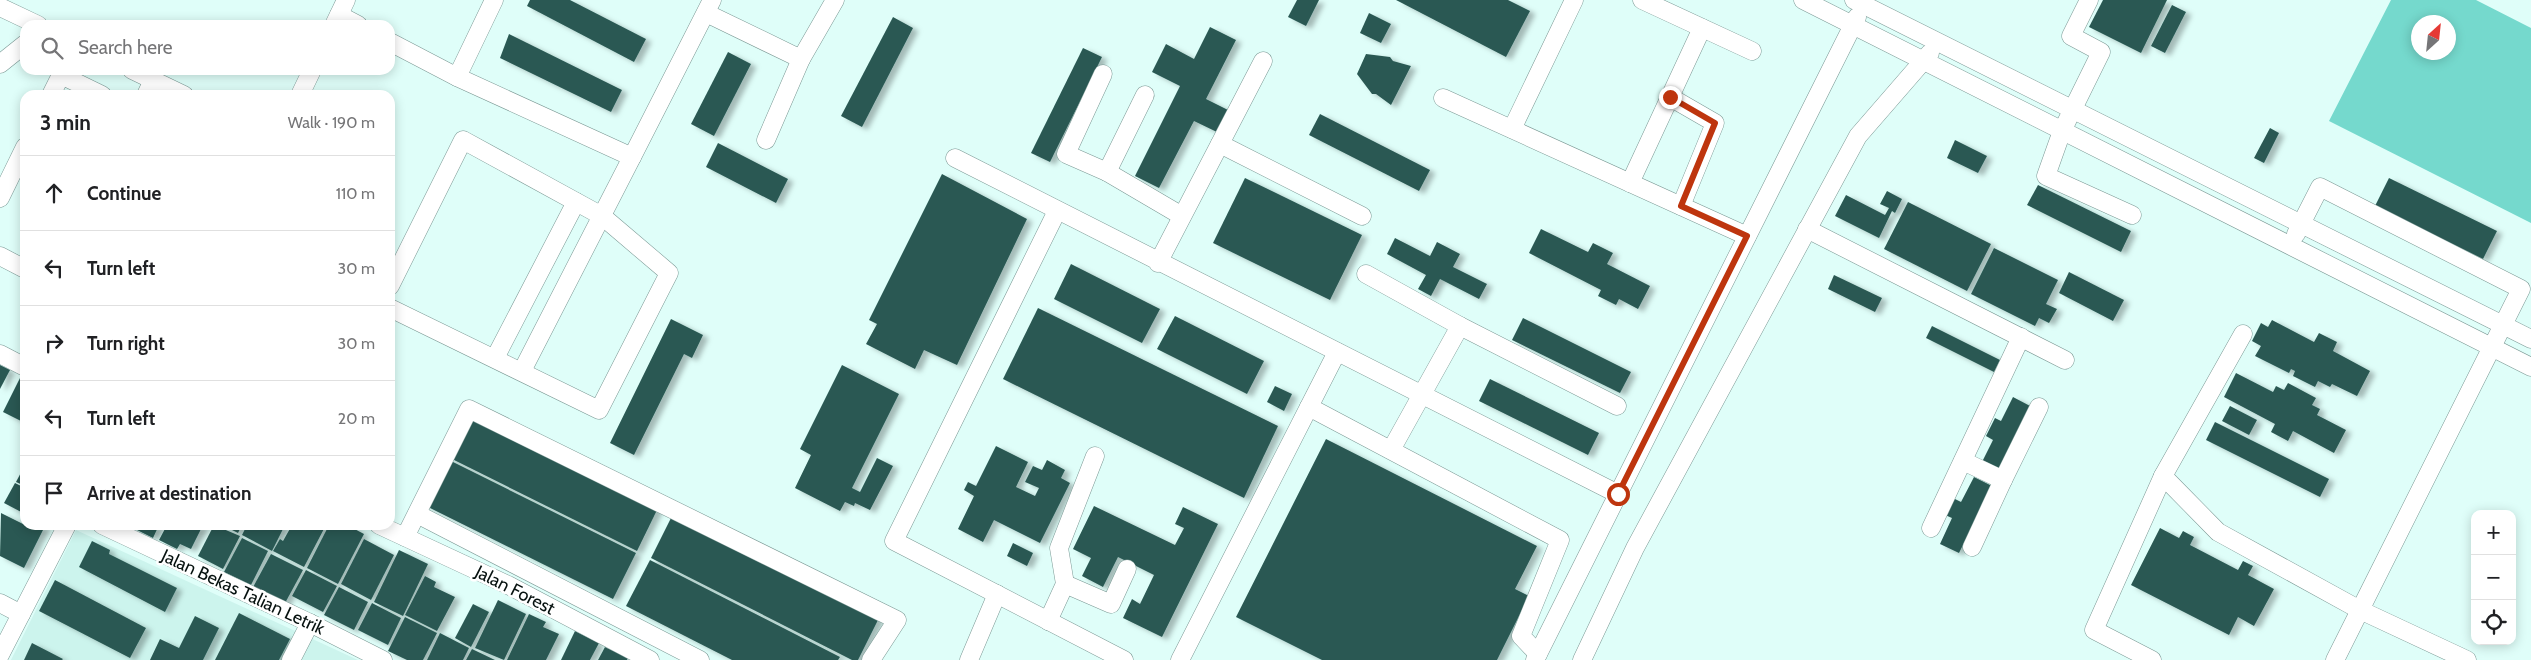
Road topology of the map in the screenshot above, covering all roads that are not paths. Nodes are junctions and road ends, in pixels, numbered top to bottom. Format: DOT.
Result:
graph roads {
  1 [pos="494,0"];
  2 [pos="835,0"];
  3 [pos="1574,0"];
  4 [pos="1642,0"];
  5 [pos="1802,0"];
  6 [pos="2089,0"];
  7 [pos="1858,2"];
  8 [pos="709,6"];
  9 [pos="0,7"];
  10 [pos="340,13"];
  11 [pos="27,20"];
  12 [pos="350,20"];
  13 [pos="1852,25"];
  14 [pos="1702,28"];
  15 [pos="1940,43"];
  16 [pos="395,45"];
  17 [pos="20,48"];
  18 [pos="1752,51"];
  19 [pos="801,59"];
  20 [pos="1263,61"];
  21 [pos="1922,61"];
  22 [pos="0,64"];
  23 [pos="1103,74"];
  24 [pos="61,75"];
  25 [pos="61,75"];
  26 [pos="137,75"];
  27 [pos="310,75"];
  28 [pos="457,77"];
  29 [pos="149,88"];
  30 [pos="54,90"];
  31 [pos="92,90"];
  32 [pos="302,90"];
  33 [pos="1145,95"];
  34 [pos="1670,97"];
  35 [pos="1443,98"];
  36 [pos="2072,110"];
  37 [pos="1512,129"];
  38 [pos="2062,131"];
  39 [pos="766,140"];
  40 [pos="1220,144"];
  41 [pos="20,157"];
  42 [pos="632,157"];
  43 [pos="955,158"];
  44 [pos="1107,172"];
  45 [pos="1630,182"];
  46 [pos="0,198"];
  47 [pos="576,202"];
  48 [pos="1681,206"];
  49 [pos="1057,211"];
  50 [pos="2132,215"];
  51 [pos="602,216"];
  52 [pos="1182,216"];
  53 [pos="1362,216"];
  54 [pos="2300,224"];
  55 [pos="1807,229"];
  56 [pos="1747,236"];
  57 [pos="2291,246"];
  58 [pos="0,256"];
  59 [pos="1158,262"];
  60 [pos="20,266"];
  61 [pos="1366,274"];
  62 [pos="395,276"];
  63 [pos="395,310"];
  64 [pos="2503,325"];
  65 [pos="1460,326"];
  66 [pos="2243,334"];
  67 [pos="2021,337"];
  68 [pos="2531,339"];
  69 [pos="2493,348"];
  70 [pos="1336,352"];
  71 [pos="0,354"];
  72 [pos="495,358"];
  73 [pos="2065,360"];
  74 [pos="20,364"];
  75 [pos="2531,367"];
  76 [pos="522,371"];
  77 [pos="1421,395"];
  78 [pos="1616,406"];
  79 [pos="1309,407"];
  80 [pos="2039,407"];
  81 [pos="1391,450"];
  82 [pos="1095,456"];
  83 [pos="1963,461"];
  84 [pos="2163,476"];
  85 [pos="2003,480"];
  86 [pos="1618,494"];
  87 [pos="417,514"];
  88 [pos="1931,528"];
  89 [pos="64,530"];
  90 [pos="113,530"];
  91 [pos="390,530"];
  92 [pos="405,537"];
  93 [pos="1972,547"];
  94 [pos="1127,569"];
  95 [pos="1065,584"];
  96 [pos="997,594"];
  97 [pos="0,603"];
  98 [pos="2360,610"];
  99 [pos="22,614"];
  100 [pos="1048,621"];
  101 [pos="310,623"];
  102 [pos="0,655"];
  103 [pos="1536,657"];
  104 [pos="1586,659"];
  105 [pos="291,660"];
  106 [pos="383,660"];
  107 [pos="650,660"];
  108 [pos="700,660"];
  109 [pos="871,660"];
  110 [pos="969,660"];
  111 [pos="1124,660"];
  112 [pos="1180,660"];
  113 [pos="2152,660"];
  114 [pos="2335,660"];
  115 [pos="2467,660"];
  1 -- 28 [label="street"];
  2 -- 19 [label="street"];
  3 -- 37 [label="street"];
  4 -- 14 [label="street"];
  5 -- 13 [label="street"];
  6 -- 36 [label="street"];
  7 -- 13 [label="street"];
  7 -- 15 [label="street"];
  8 -- 19 [label="street"];
  8 -- 42 [label="street"];
  9 -- 11 [label="street"];
  10 -- 12 [label="street"];
  13 -- 21 [label="street"];
  13 -- 56 [label="street"];
  14 -- 18 [label="street"];
  14 -- 34 [label="street"];
  15 -- 21 [label="street"];
  15 -- 36 [label="street"];
  16 -- 28 [label="street"];
  17 -- 22 [label="street"];
  19 -- 39 [label="street"];
  20 -- 40 [label="street"];
  21 -- 38 [label="street"];
  21 -- 55 [label="street"];
  23 -- 44 [label="street"];
  24 -- 30 [label="street"];
  25 -- 31 [label="street"];
  26 -- 29 [label="street"];
  27 -- 32 [label="street"];
  28 -- 42 [label="street"];
  33 -- 44 [label="street"];
  34 -- 45 [label="street"];
  34 -- 48 [label="street"];
  35 -- 37 [label="street"];
  36 -- 38 [label="street"];
  36 -- 54 [label="street"];
  37 -- 45 [label="street"];
  38 -- 50 [label="street"];
  38 -- 57 [label="street"];
  40 -- 52 [label="street"];
  40 -- 53 [label="street"];
  41 -- 46 [label="street"];
  42 -- 51 [label="street"];
  43 -- 49 [label="street"];
  44 -- 52 [label="street"];
  45 -- 48 [label="street"];
  47 -- 51 [label="street"];
  47 -- 62 [label="street"];
  47 -- 72 [label="street"];
  48 -- 56 [label="street"];
  49 -- 59 [label="street"];
  49 -- 96 [label="street"];
  51 -- 76 [label="street"];
  51 -- 76 [label="street"];
  52 -- 59 [label="street"];
  54 -- 57 [label="street"];
  54 -- 64 [label="street"];
  54 -- 64 [label="street"];
  55 -- 67 [label="street"];
  55 -- 104 [label="street"];
  56 -- 86 [label="street"];
  57 -- 69 [label="street"];
  58 -- 60 [label="street"];
  59 -- 70 [label="street"];
  61 -- 65 [label="street"];
  63 -- 72 [label="street"];
  64 -- 68 [label="street"];
  64 -- 69 [label="street"];
  65 -- 77 [label="street"];
  65 -- 78 [label="street"];
  66 -- 84 [label="street"];
  67 -- 73 [label="street"];
  67 -- 83 [label="street"];
  69 -- 75 [label="street"];
  69 -- 98 [label="street"];
  70 -- 77 [label="street"];
  70 -- 79 [label="street"];
  71 -- 74 [label="street"];
  72 -- 76 [label="street"];
  77 -- 81 [label="street"];
  77 -- 86 [label="street"];
  79 -- 81 [label="street"];
  79 -- 112 [label="street"];
  80 -- 85 [label="street"];
  81 -- 103 [label="street"];
  82 -- 95 [label="street"];
  83 -- 85 [label="street"];
  83 -- 88 [label="street"];
  84 -- 98 [label="street"];
  84 -- 113 [label="street"];
  85 -- 93 [label="street"];
  86 -- 103 [label="street"];
  87 -- 92 [label="street"];
  87 -- 108 [label="street"];
  87 -- 109 [label="street"];
  89 -- 99 [label="street"];
  90 -- 101 [label="street, Jalan Bekas Talian Letrik"];
  91 -- 92 [label="street, Jalan Forest"];
  92 -- 107 [label="street, Jalan Forest"];
  94 -- 95 [label="street"];
  95 -- 100 [label="street"];
  96 -- 100 [label="street"];
  96 -- 110 [label="street"];
  97 -- 99 [label="street"];
  98 -- 114 [label="street"];
  98 -- 115 [label="street"];
  99 -- 102 [label="street"];
  100 -- 111 [label="street"];
  101 -- 105 [label="street"];
  101 -- 106 [label="street, Jalan Bekas Talian Letrik"];
}
